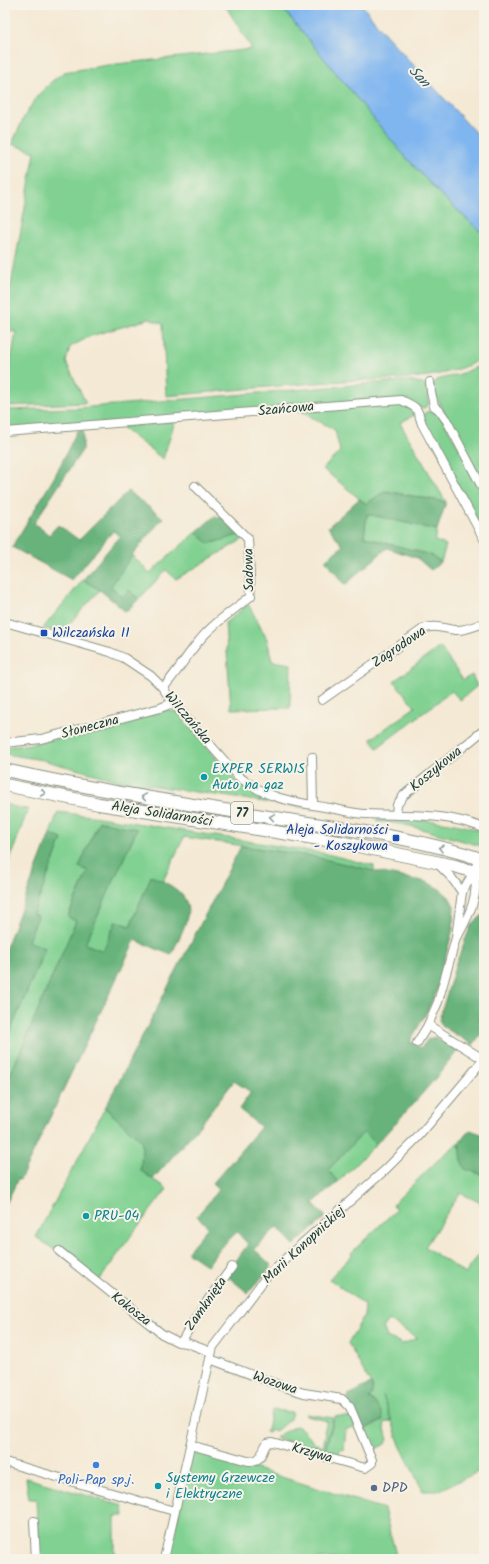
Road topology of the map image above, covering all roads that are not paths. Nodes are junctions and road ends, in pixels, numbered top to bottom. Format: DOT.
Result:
graph roads {
  1 [pos="430,382"];
  2 [pos="434,406"];
  3 [pos="420,412"];
  4 [pos="5,432"];
  5 [pos="195,486"];
  6 [pos="484,491"];
  7 [pos="484,539"];
  8 [pos="5,622"];
  9 [pos="484,622"];
  10 [pos="163,688"];
  11 [pos="322,700"];
  12 [pos="173,703"];
  13 [pos="484,730"];
  14 [pos="5,743"];
  15 [pos="312,757"];
  16 [pos="5,770"];
  17 [pos="5,785"];
  18 [pos="313,806"];
  19 [pos="396,814"];
  20 [pos="484,828"];
  21 [pos="481,859"];
  22 [pos="437,863"];
  23 [pos="479,874"];
  24 [pos="484,891"];
  25 [pos="462,892"];
  26 [pos="476,895"];
  27 [pos="456,938"];
  28 [pos="428,1025"];
  29 [pos="417,1043"];
  30 [pos="484,1059"];
  31 [pos="59,1251"];
  32 [pos="232,1267"];
  33 [pos="182,1342"];
  34 [pos="210,1355"];
  35 [pos="342,1399"];
  36 [pos="190,1445"];
  37 [pos="5,1462"];
  38 [pos="174,1511"];
  39 [pos="34,1521"];
  40 [pos="36,1559"];
  41 [pos="164,1559"];
  1 -- 2 [label="street"];
  2 -- 3 [label="street"];
  2 -- 6 [label="street"];
  3 -- 4 [label="street, Szańcowa"];
  3 -- 7 [label="street"];
  5 -- 10 [label="street, Sadowa"];
  8 -- 10 [label="street, WiIczańska"];
  9 -- 11 [label="street, Zagrodowa"];
  10 -- 12 [label="street, WiIczańska"];
  12 -- 14 [label="street, Słoneczna"];
  12 -- 18 [label="street, WiIczańska"];
  13 -- 19 [label="street, Koszykowa"];
  15 -- 18 [label="street"];
  21 -- 16 [label="highway, Aleja Solidarności / 77, one-way"];
  17 -- 22 [label="highway, Aleja Solidarności / 77, one-way"];
  18 -- 19 [label="street, WiIczańska"];
  19 -- 20 [label="street, WiIczańska"];
  21 -- 23 [label="street"];
  22 -- 23 [label="highway, Aleja Solidarności / 77"];
  22 -- 25 [label="street"];
  23 -- 25 [label="street"];
  23 -- 26 [label="street"];
  24 -- 26 [label="street"];
  25 -- 27 [label="street"];
  26 -- 27 [label="street"];
  27 -- 28 [label="street"];
  28 -- 29 [label="street"];
  28 -- 30 [label="street"];
  30 -- 34 [label="street, Marii Konopnickiej"];
  31 -- 33 [label="street, Kokosza"];
  32 -- 33 [label="street, Zamknięta"];
  33 -- 34 [label="street, Kokosza"];
  34 -- 35 [label="street, Wozowa"];
  34 -- 36 [label="street, Marii Konopnickiej"];
  35 -- 36 [label="street, Krzywa"];
  36 -- 38 [label="street, Marii Konopnickiej"];
  37 -- 38 [label="street"];
  38 -- 41 [label="street, Marii Konopnickiej"];
  39 -- 40 [label="street"];
}
